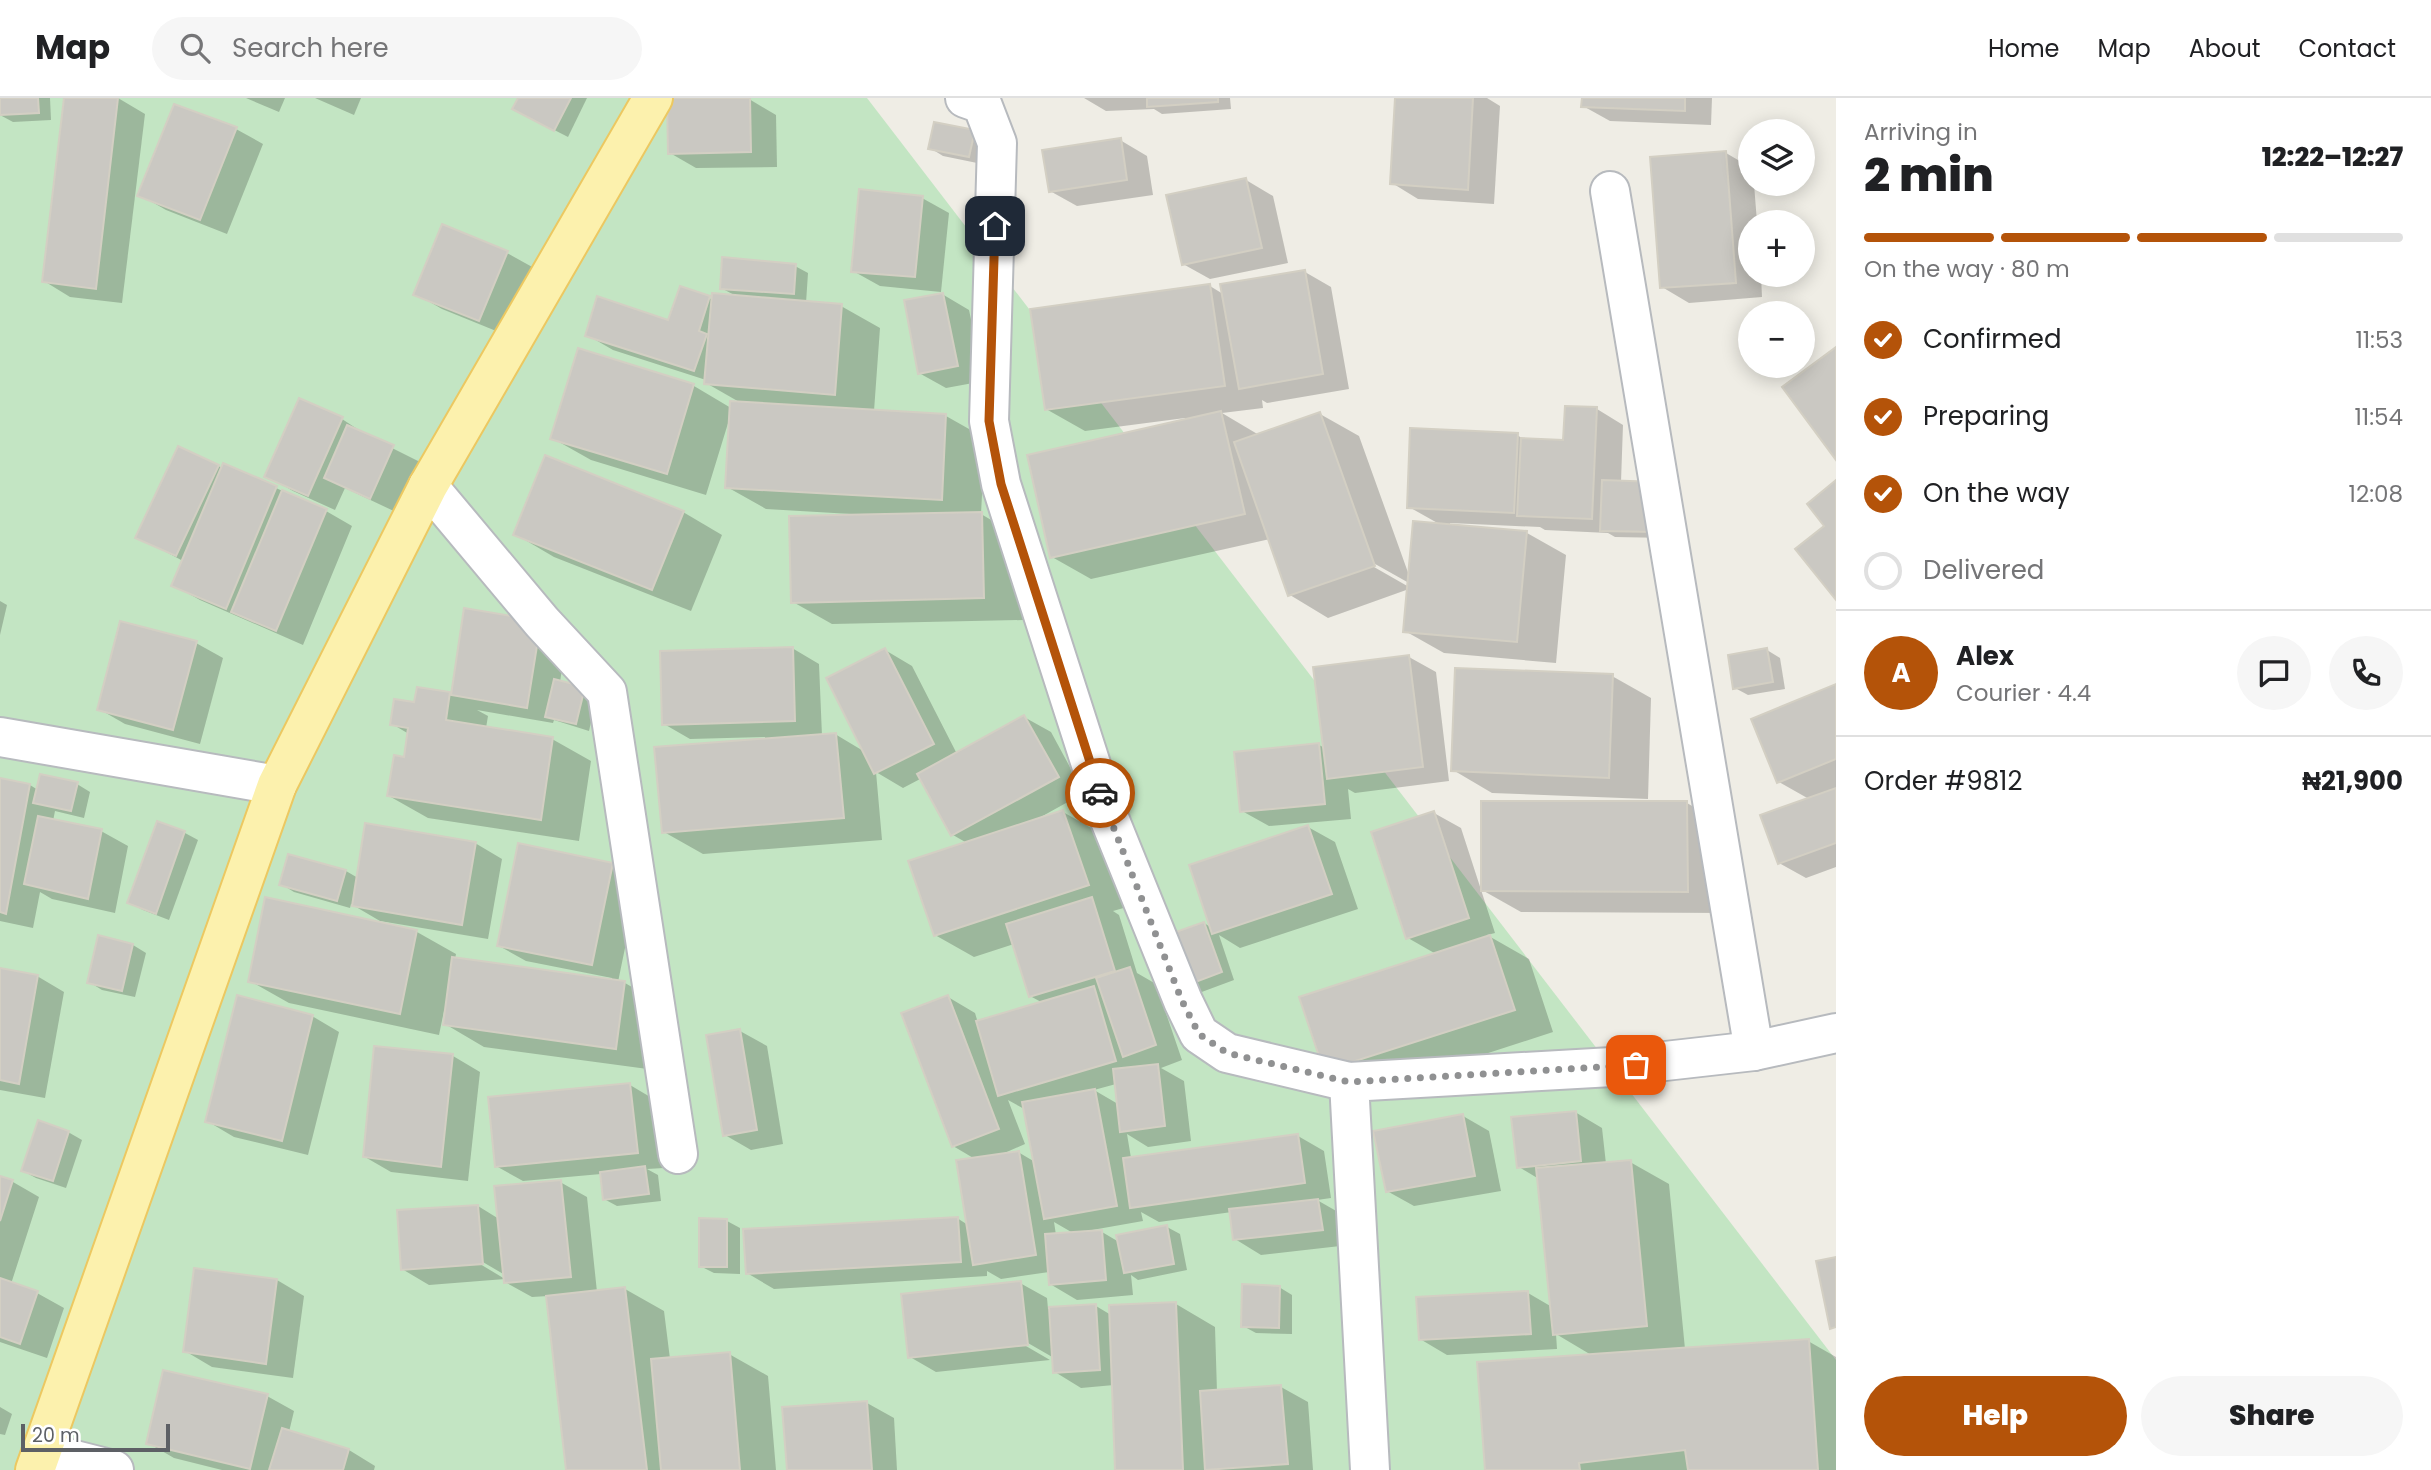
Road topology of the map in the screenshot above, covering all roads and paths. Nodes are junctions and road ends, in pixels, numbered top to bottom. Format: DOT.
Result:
graph roads {
  1 [pos="653,98"];
  2 [pos="965,98"];
  3 [pos="1610,191"];
  4 [pos="428,486"];
  5 [pos="0,737"];
  6 [pos="277,785"];
  7 [pos="1836,1033"];
  8 [pos="1754,1051"];
  9 [pos="1349,1082"];
  10 [pos="678,1153"];
  11 [pos="39,1461"];
  12 [pos="114,1470"];
  13 [pos="1370,1470"];
  1 -- 4 [label="main road"];
  2 -- 9 [label="street"];
  3 -- 8 [label="street"];
  4 -- 6 [label="main road"];
  4 -- 10 [label="street"];
  5 -- 6 [label="street"];
  6 -- 11 [label="main road"];
  7 -- 8 [label="street"];
  8 -- 9 [label="street"];
  9 -- 13 [label="street"];
  11 -- 12 [label="street"];
}
